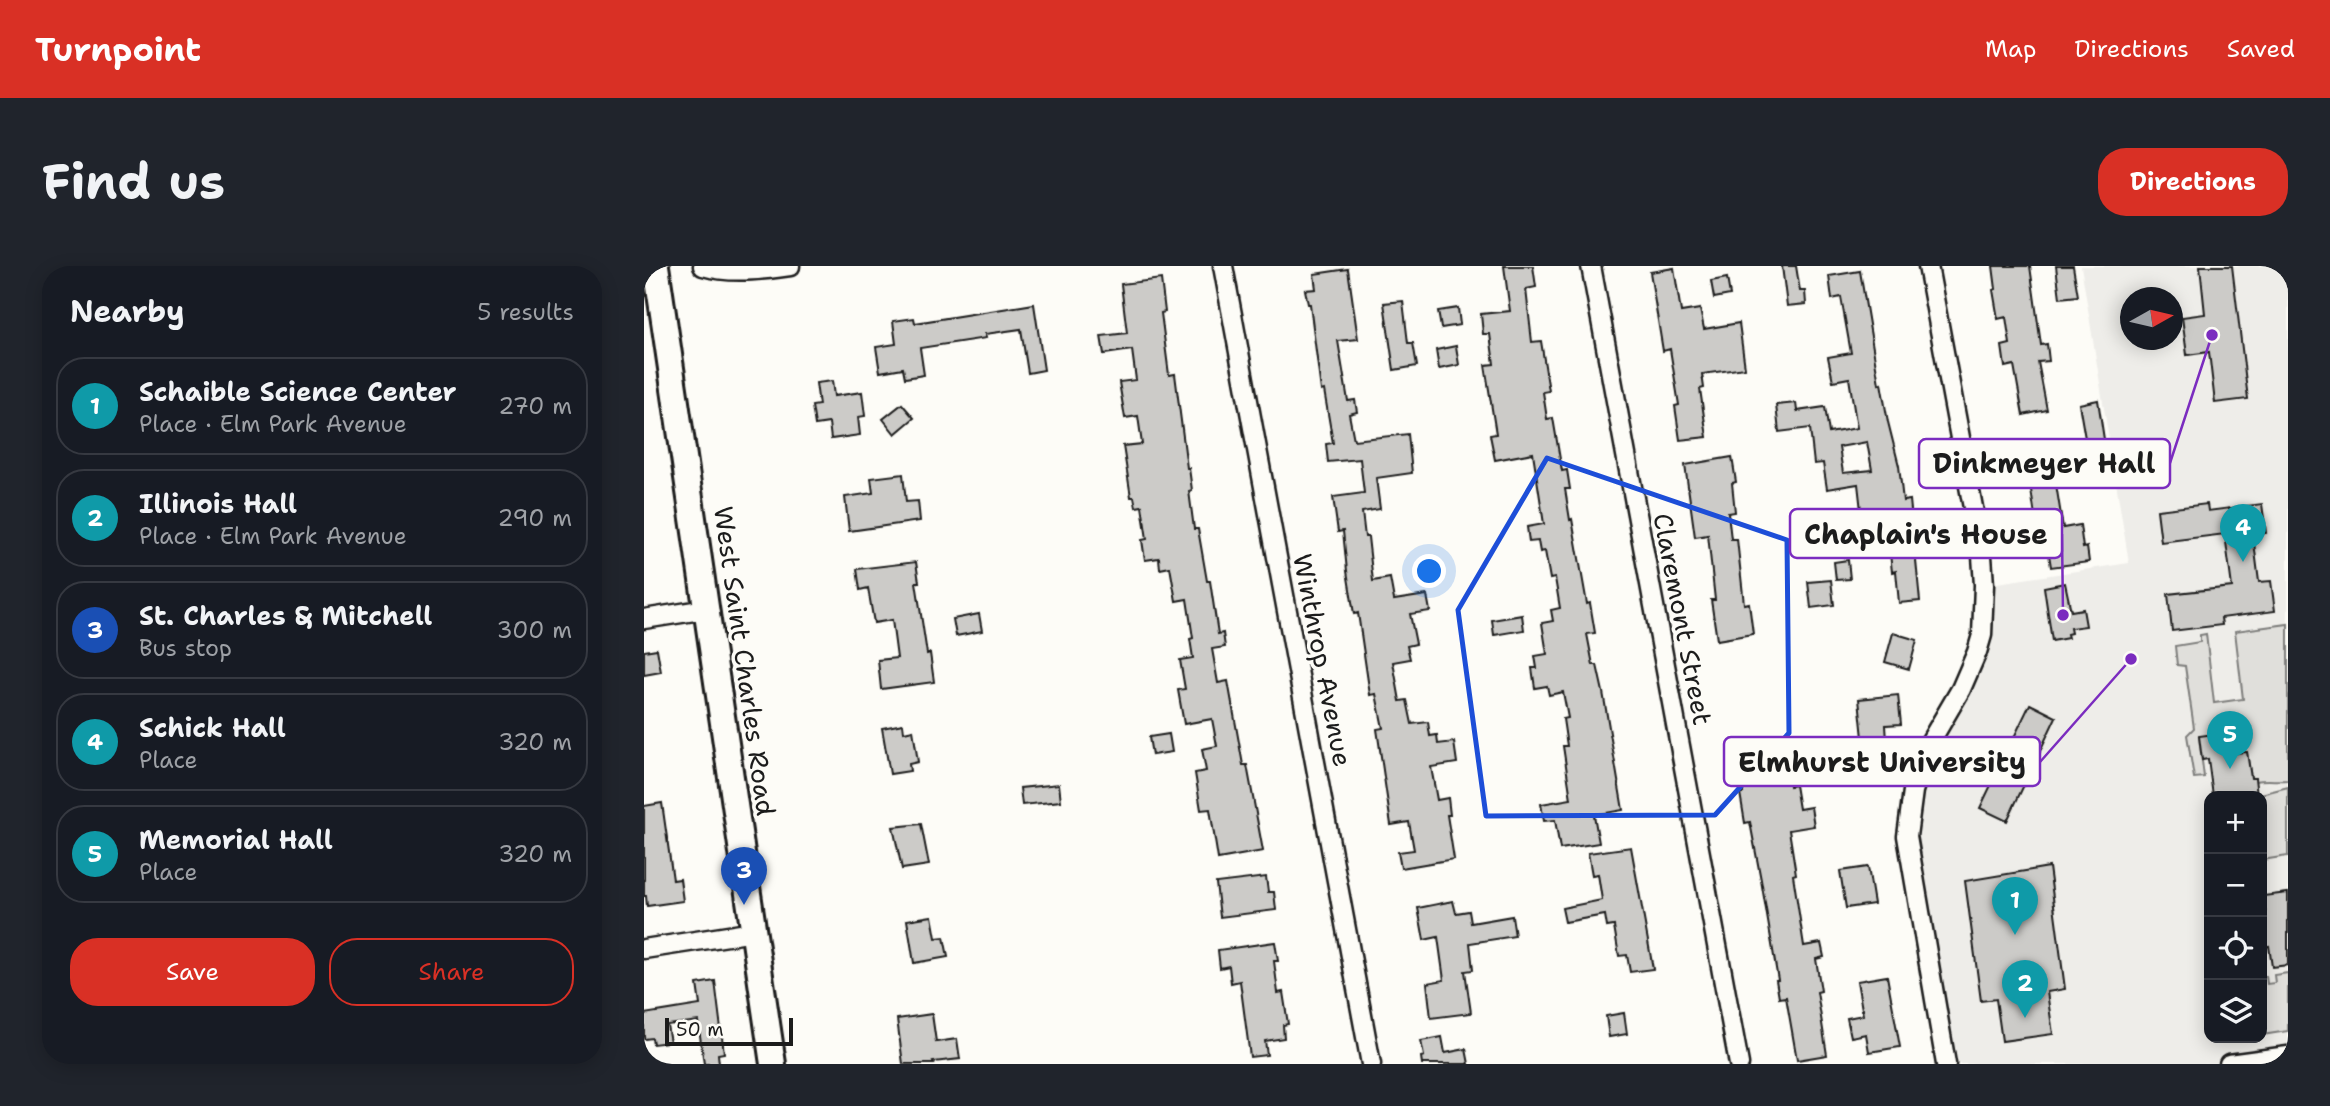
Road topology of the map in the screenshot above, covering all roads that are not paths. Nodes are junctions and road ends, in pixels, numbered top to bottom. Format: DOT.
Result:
graph roads {
  1 [pos="656,266"];
  2 [pos="703,266"];
  3 [pos="790,266"];
  4 [pos="1223,266"];
  5 [pos="1591,266"];
  6 [pos="1927,266"];
  7 [pos="707,609"];
  8 [pos="644,619"];
  9 [pos="754,933"];
  10 [pos="644,950"];
  11 [pos="2288,1056"];
  12 [pos="773,1064"];
  13 [pos="1371,1064"];
  14 [pos="1739,1064"];
  15 [pos="1946,1064"];
  16 [pos="2229,1064"];
  1 -- 7 [label="main road, West Saint Charles Road"];
  2 -- 3 [label="street"];
  4 -- 13 [label="street, Winthrop Avenue"];
  5 -- 14 [label="street, Claremont Street"];
  6 -- 15 [label="street"];
  7 -- 8 [label="street"];
  7 -- 9 [label="main road, West Saint Charles Road"];
  9 -- 10 [label="street"];
  9 -- 12 [label="main road, West Saint Charles Road"];
  11 -- 16 [label="street"];
}
